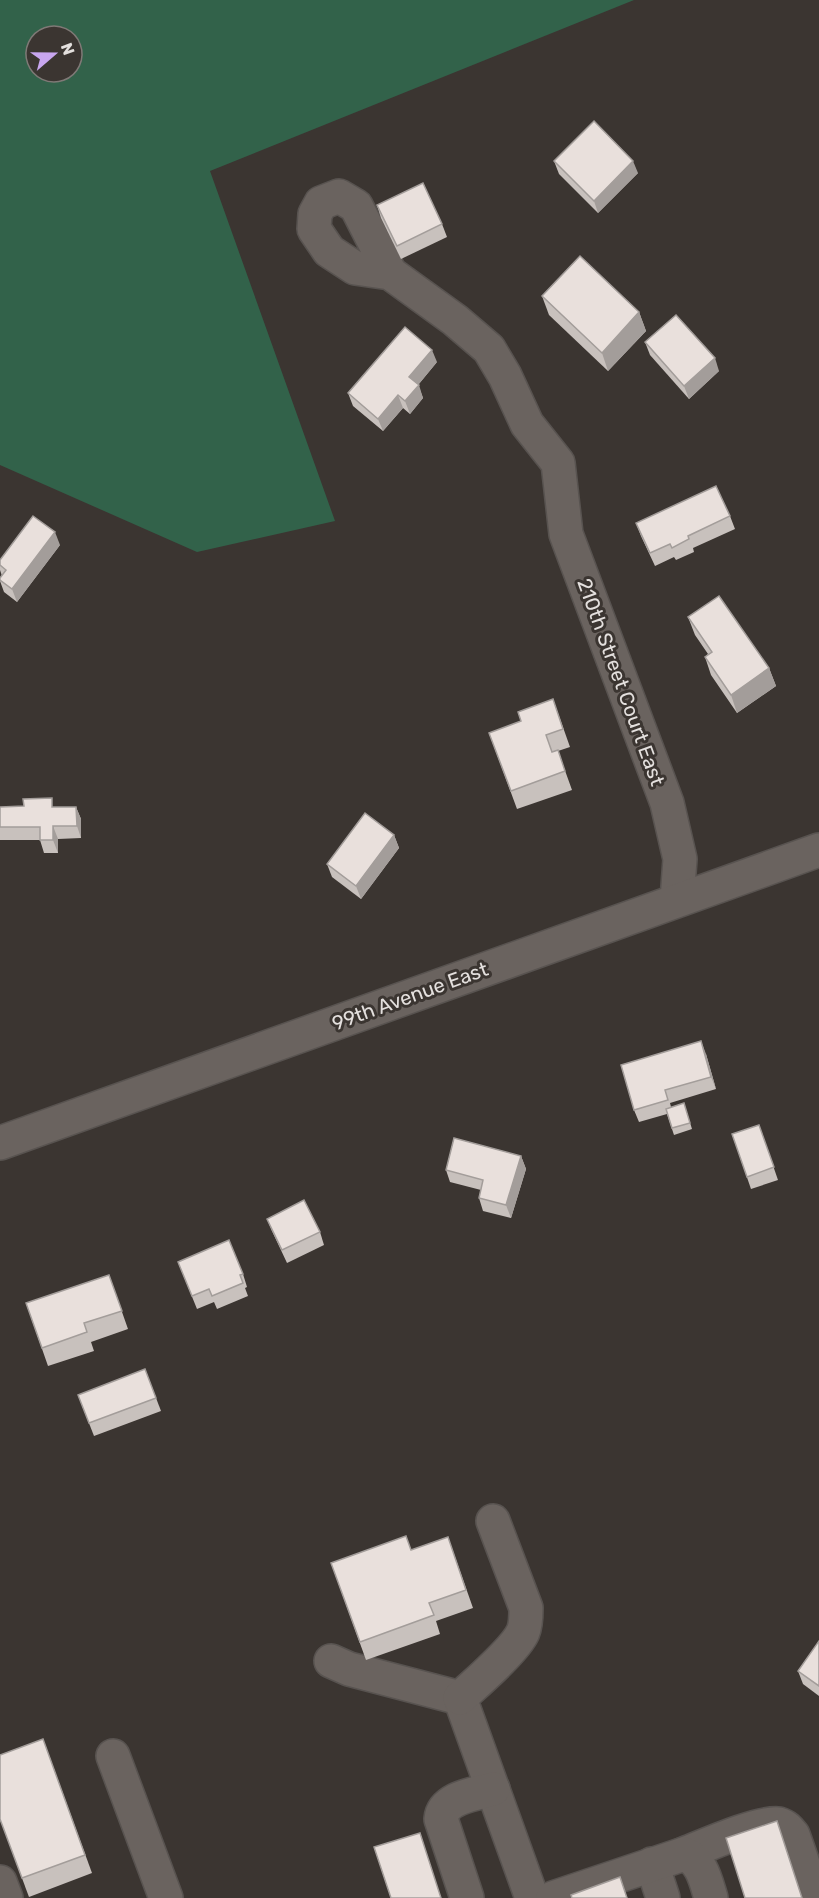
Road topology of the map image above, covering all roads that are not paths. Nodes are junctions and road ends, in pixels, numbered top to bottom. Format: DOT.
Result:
graph roads {
  1 [pos="390,273"];
  2 [pos="819,850"];
  3 [pos="677,900"];
  4 [pos="0,1143"];
  5 [pos="493,1521"];
  6 [pos="331,1661"];
  7 [pos="460,1698"];
  8 [pos="113,1756"];
  9 [pos="493,1789"];
  10 [pos="684,1854"];
  11 [pos="652,1864"];
  12 [pos="0,1882"];
  13 [pos="163,1897"];
  14 [pos="6,1898"];
  15 [pos="467,1898"];
  16 [pos="532,1898"];
  17 [pos="553,1898"];
  18 [pos="663,1898"];
  19 [pos="711,1898"];
  20 [pos="815,1898"];
  1 -- 3 [label="street, 210th Street Court East"];
  2 -- 3 [label="street, 99th Avenue East"];
  3 -- 4 [label="street, 99th Avenue East"];
  5 -- 7 [label="street"];
  6 -- 7 [label="street"];
  7 -- 9 [label="street"];
  8 -- 13 [label="street"];
  9 -- 15 [label="street"];
  9 -- 16 [label="street"];
  10 -- 11 [label="street"];
  10 -- 19 [label="street"];
  10 -- 20 [label="street"];
  11 -- 17 [label="street"];
  11 -- 18 [label="street"];
  12 -- 14 [label="street"];
}
